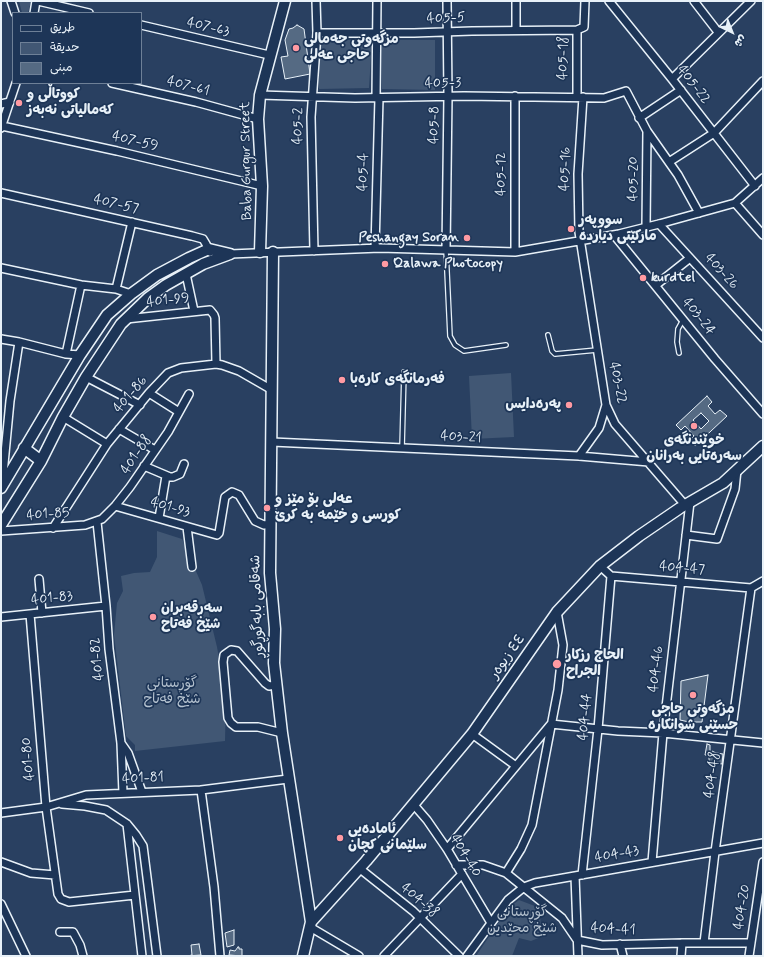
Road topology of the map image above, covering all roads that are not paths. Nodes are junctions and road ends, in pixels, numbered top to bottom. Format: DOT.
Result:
graph roads {
  1 [pos="11,1"];
  2 [pos="37,1"];
  3 [pos="285,1"];
  4 [pos="316,1"];
  5 [pos="377,1"];
  6 [pos="447,1"];
  7 [pos="516,1"];
  8 [pos="585,1"];
  9 [pos="609,1"];
  10 [pos="694,1"];
  11 [pos="751,1"];
  12 [pos="15,12"];
  13 [pos="34,12"];
  14 [pos="85,12"];
  15 [pos="142,25"];
  16 [pos="516,30"];
  17 [pos="577,30"];
  18 [pos="447,32"];
  19 [pos="718,32"];
  20 [pos="317,33"];
  21 [pos="378,33"];
  22 [pos="270,55"];
  23 [pos="672,79"];
  24 [pos="763,81"];
  25 [pos="16,84"];
  26 [pos="116,84"];
  27 [pos="681,90"];
  28 [pos="260,96"];
  29 [pos="448,96"];
  30 [pos="516,96"];
  31 [pos="313,97"];
  32 [pos="580,97"];
  33 [pos="378,98"];
  34 [pos="10,102"];
  35 [pos="1,104"];
  36 [pos="639,118"];
  37 [pos="258,119"];
  38 [pos="1,127"];
  39 [pos="647,131"];
  40 [pos="714,133"];
  41 [pos="669,162"];
  42 [pos="763,178"];
  43 [pos="262,186"];
  44 [pos="755,186"];
  45 [pos="1,193"];
  46 [pos="735,203"];
  47 [pos="699,213"];
  48 [pos="132,222"];
  49 [pos="659,224"];
  50 [pos="646,227"];
  51 [pos="614,235"];
  52 [pos="763,235"];
  53 [pos="581,242"];
  54 [pos="375,248"];
  55 [pos="209,249"];
  56 [pos="446,250"];
  57 [pos="314,251"];
  58 [pos="260,252"];
  59 [pos="273,252"];
  60 [pos="515,252"];
  61 [pos="230,254"];
  62 [pos="690,258"];
  63 [pos="212,260"];
  64 [pos="1,268"];
  65 [pos="186,274"];
  66 [pos="81,285"];
  67 [pos="656,285"];
  68 [pos="116,289"];
  69 [pos="131,294"];
  70 [pos="194,311"];
  71 [pos="126,318"];
  72 [pos="684,319"];
  73 [pos="548,335"];
  74 [pos="763,338"];
  75 [pos="1,339"];
  76 [pos="19,342"];
  77 [pos="506,345"];
  78 [pos="597,350"];
  79 [pos="679,353"];
  80 [pos="66,354"];
  81 [pos="80,355"];
  82 [pos="216,364"];
  83 [pos="404,372"];
  84 [pos="86,377"];
  85 [pos="272,390"];
  86 [pos="149,393"];
  87 [pos="188,394"];
  88 [pos="140,405"];
  89 [pos="606,405"];
  90 [pos="179,412"];
  91 [pos="763,414"];
  92 [pos="63,417"];
  93 [pos="119,429"];
  94 [pos="272,442"];
  95 [pos="106,444"];
  96 [pos="763,446"];
  97 [pos="24,448"];
  98 [pos="402,448"];
  99 [pos="155,450"];
  100 [pos="579,456"];
  101 [pos="41,461"];
  102 [pos="649,462"];
  103 [pos="184,464"];
  104 [pos="144,466"];
  105 [pos="737,470"];
  106 [pos="166,476"];
  107 [pos="1,488"];
  108 [pos="687,503"];
  109 [pos="115,506"];
  110 [pos="159,518"];
  111 [pos="96,522"];
  112 [pos="271,524"];
  113 [pos="1,525"];
  114 [pos="187,526"];
  115 [pos="52,528"];
  116 [pos="1,532"];
  117 [pos="686,535"];
  118 [pos="600,566"];
  119 [pos="192,567"];
  120 [pos="611,576"];
  121 [pos="38,579"];
  122 [pos="763,581"];
  123 [pos="680,582"];
  124 [pos="751,588"];
  125 [pos="106,606"];
  126 [pos="557,612"];
  127 [pos="42,613"];
  128 [pos="30,614"];
  129 [pos="1,617"];
  130 [pos="276,685"];
  131 [pos="551,724"];
  132 [pos="598,729"];
  133 [pos="282,733"];
  134 [pos="663,733"];
  135 [pos="472,734"];
  136 [pos="731,740"];
  137 [pos="121,743"];
  138 [pos="763,743"];
  139 [pos="516,766"];
  140 [pos="288,779"];
  141 [pos="201,790"];
  142 [pos="142,792"];
  143 [pos="124,793"];
  144 [pos="57,804"];
  145 [pos="414,805"];
  146 [pos="46,807"];
  147 [pos="1,813"];
  148 [pos="127,824"];
  149 [pos="763,844"];
  150 [pos="447,849"];
  151 [pos="715,852"];
  152 [pos="1,862"];
  153 [pos="652,862"];
  154 [pos="763,862"];
  155 [pos="456,865"];
  156 [pos="360,868"];
  157 [pos="506,873"];
  158 [pos="462,874"];
  159 [pos="55,875"];
  160 [pos="579,875"];
  161 [pos="524,887"];
  162 [pos="135,895"];
  163 [pos="1,904"];
  164 [pos="420,918"];
  165 [pos="491,923"];
  166 [pos="310,925"];
  167 [pos="60,932"];
  168 [pos="578,940"];
  169 [pos="682,943"];
  170 [pos="704,943"];
  171 [pos="620,944"];
  172 [pos="751,944"];
  173 [pos="26,956"];
  174 [pos="83,956"];
  175 [pos="142,956"];
  176 [pos="157,956"];
  177 [pos="220,956"];
  178 [pos="303,956"];
  179 [pos="359,956"];
  180 [pos="384,956"];
  181 [pos="459,956"];
  182 [pos="467,956"];
  183 [pos="578,956"];
  184 [pos="623,956"];
  185 [pos="681,956"];
  186 [pos="749,956"];
  1 -- 12 [label="street"];
  2 -- 13 [label="street"];
  2 -- 14 [label="street"];
  3 -- 22 [label="street, Baba Gurgur Street"];
  4 -- 20 [label="street, 405-2"];
  5 -- 21 [label="street, 405-4"];
  6 -- 18 [label="street, 405-8"];
  7 -- 16 [label="street"];
  8 -- 17 [label="street, 405-18"];
  9 -- 23 [label="street, 405-22"];
  10 -- 19 [label="street"];
  11 -- 19 [label="street"];
  15 -- 22 [label="street, 407-63"];
  16 -- 17 [label="street, 405-5"];
  16 -- 18 [label="street, 405-5"];
  17 -- 32 [label="street, 405-18"];
  18 -- 21 [label="street, 405-5"];
  18 -- 29 [label="street, 405-8"];
  19 -- 23 [label="street"];
  20 -- 21 [label="street, 405-5"];
  20 -- 31 [label="street, 405-2"];
  21 -- 33 [label="street, 405-4"];
  22 -- 28 [label="street, Baba Gurgur Street"];
  23 -- 27 [label="street, 405-22"];
  24 -- 40 [label="street"];
  25 -- 34 [label="street"];
  26 -- 37 [label="street, 407-61"];
  27 -- 36 [label="street"];
  27 -- 40 [label="street, 405-22"];
  28 -- 31 [label="street, 405-3"];
  28 -- 37 [label="street, Baba Gurgur Street"];
  29 -- 30 [label="street, 405-3"];
  29 -- 33 [label="street, 405-3"];
  29 -- 56 [label="street, 405-8"];
  30 -- 32 [label="street, 405-3"];
  30 -- 60 [label="street, 405-12"];
  31 -- 33 [label="street, 405-3"];
  31 -- 57 [label="street, 405-2"];
  32 -- 36 [label="street, 405-3"];
  32 -- 53 [label="street, 405-16"];
  33 -- 54 [label="street, 405-4"];
  34 -- 35 [label="street"];
  34 -- 38 [label="street"];
  36 -- 39 [label="street"];
  37 -- 43 [label="street, Baba Gurgur Street"];
  38 -- 43 [label="street, 407-59"];
  39 -- 41 [label="street"];
  39 -- 50 [label="street, 405-20"];
  40 -- 41 [label="street"];
  40 -- 44 [label="street, 405-22"];
  41 -- 47 [label="street"];
  42 -- 44 [label="street"];
  43 -- 58 [label="street, Baba Gurgur Street"];
  44 -- 46 [label="street"];
  45 -- 48 [label="street, 407-57"];
  46 -- 47 [label="street"];
  46 -- 52 [label="street"];
  47 -- 49 [label="street"];
  48 -- 55 [label="street, 407-57"];
  48 -- 68 [label="street"];
  49 -- 50 [label="street"];
  49 -- 62 [label="street, 403-26"];
  50 -- 51 [label="street"];
  51 -- 53 [label="street"];
  51 -- 67 [label="street, 403-24"];
  53 -- 60 [label="street"];
  53 -- 78 [label="street, 403-22"];
  54 -- 56 [label="street"];
  54 -- 57 [label="street"];
  55 -- 61 [label="street"];
  55 -- 63 [label="street"];
  55 -- 69 [label="street"];
  56 -- 60 [label="street"];
  56 -- 77 [label="lane"];
  57 -- 59 [label="street"];
  58 -- 59 [label="street"];
  58 -- 61 [label="street"];
  59 -- 85 [label="street, شەقامی بابەگوڕگوڕ"];
  61 -- 63 [label="street"];
  62 -- 67 [label="street"];
  62 -- 74 [label="street, 403-26"];
  63 -- 65 [label="street"];
  64 -- 66 [label="street"];
  65 -- 70 [label="street"];
  65 -- 71 [label="street"];
  66 -- 68 [label="street"];
  66 -- 80 [label="street"];
  67 -- 72 [label="street, 403-24"];
  68 -- 69 [label="street"];
  69 -- 81 [label="street"];
  70 -- 71 [label="street, 401-99"];
  70 -- 82 [label="street, 401-99"];
  71 -- 84 [label="street"];
  72 -- 79 [label="lane"];
  72 -- 91 [label="street, 403-24"];
  73 -- 78 [label="lane"];
  75 -- 76 [label="street"];
  76 -- 80 [label="street"];
  76 -- 107 [label="street"];
  78 -- 89 [label="street, 403-22"];
  80 -- 81 [label="street"];
  81 -- 97 [label="street"];
  82 -- 85 [label="street, 401-86"];
  82 -- 86 [label="street, 401-86"];
  83 -- 98 [label="lane"];
  84 -- 88 [label="street"];
  84 -- 92 [label="street"];
  85 -- 94 [label="street, شەقامی بابەگوڕگوڕ"];
  86 -- 88 [label="street, 401-86"];
  86 -- 90 [label="street"];
  87 -- 90 [label="street, 401-88"];
  88 -- 93 [label="street, 401-86"];
  89 -- 100 [label="street"];
  89 -- 102 [label="street, 403-22"];
  90 -- 99 [label="street, 401-88"];
  92 -- 95 [label="street"];
  92 -- 101 [label="street"];
  93 -- 95 [label="street, 401-86"];
  93 -- 99 [label="street"];
  94 -- 98 [label="street, 403-21"];
  94 -- 112 [label="street, شەقامی بابەگوڕگوڕ"];
  95 -- 115 [label="street, 401-86"];
  96 -- 105 [label="street, ٤٤ زیوەر"];
  97 -- 101 [label="street"];
  97 -- 107 [label="street"];
  98 -- 100 [label="street, 403-21"];
  99 -- 104 [label="street, 401-88"];
  100 -- 102 [label="street, 403-21"];
  101 -- 113 [label="street"];
  102 -- 108 [label="street, 403-22"];
  103 -- 106 [label="street"];
  104 -- 106 [label="street"];
  104 -- 109 [label="street, 401-88"];
  105 -- 108 [label="street, ٤٤ زیوەر"];
  105 -- 117 [label="street"];
  106 -- 110 [label="street"];
  108 -- 117 [label="street, 404-46"];
  108 -- 118 [label="street, ٤٤ زیوەر"];
  109 -- 110 [label="street, 401-93"];
  109 -- 111 [label="street, 401-88"];
  110 -- 114 [label="street, 401-93"];
  111 -- 115 [label="street, 401-85"];
  111 -- 125 [label="street, 401-82"];
  112 -- 114 [label="street, 401-93"];
  112 -- 130 [label="street, شەقامی بابەگوڕگوڕ"];
  114 -- 119 [label="street"];
  115 -- 116 [label="street, 401-85"];
  117 -- 123 [label="street, 404-46"];
  118 -- 120 [label="street"];
  118 -- 126 [label="street, ٤٤ زیوەر"];
  120 -- 123 [label="street, 404-47"];
  120 -- 132 [label="street, 404-44"];
  121 -- 127 [label="street"];
  122 -- 124 [label="street"];
  123 -- 124 [label="street, 404-47"];
  123 -- 134 [label="street, 404-46"];
  124 -- 136 [label="street, 404-48"];
  125 -- 127 [label="street, 401-83"];
  125 -- 137 [label="street, 401-82"];
  126 -- 131 [label="street"];
  126 -- 135 [label="street, ٤٤ زیوەر"];
  127 -- 128 [label="street, 401-83"];
  128 -- 129 [label="street, 401-83"];
  128 -- 146 [label="street, 401-80"];
  130 -- 133 [label="street, شەقامی بابەگوڕگوڕ"];
  130 -- 133 [label="street"];
  131 -- 132 [label="street"];
  131 -- 139 [label="street"];
  131 -- 157 [label="street"];
  132 -- 134 [label="street"];
  132 -- 160 [label="street, 404-44"];
  133 -- 140 [label="street, شەقامی بابەگوڕگوڕ"];
  134 -- 136 [label="street"];
  134 -- 153 [label="street, 404-46"];
  135 -- 139 [label="street"];
  135 -- 145 [label="street, ٤٤ زیوەر"];
  136 -- 138 [label="street"];
  136 -- 151 [label="street, 404-48"];
  137 -- 142 [label="street"];
  137 -- 143 [label="street, 401-82"];
  139 -- 150 [label="street"];
  140 -- 141 [label="street, 401-81"];
  140 -- 166 [label="street, شەقامی بابەگوڕگوڕ"];
  141 -- 142 [label="street, 401-81"];
  141 -- 177 [label="street"];
  142 -- 143 [label="street, 401-81"];
  143 -- 144 [label="street, 401-81"];
  144 -- 146 [label="street, 401-81"];
  144 -- 148 [label="street"];
  145 -- 150 [label="street, 404-40"];
  145 -- 156 [label="street, ٤٤ زیوەر"];
  146 -- 147 [label="street, 401-81"];
  146 -- 159 [label="street, 401-80"];
  148 -- 162 [label="street"];
  148 -- 176 [label="street"];
  149 -- 151 [label="street, 404-43"];
  150 -- 155 [label="street, 404-40"];
  151 -- 153 [label="street, 404-43"];
  151 -- 170 [label="street, 404-48"];
  152 -- 159 [label="street"];
  153 -- 160 [label="street, 404-43"];
  154 -- 172 [label="street, 404-20"];
  155 -- 157 [label="street, 404-41"];
  155 -- 158 [label="street, 404-40"];
  156 -- 164 [label="street, 404-38"];
  156 -- 166 [label="street, ٤٤ زیوەر"];
  157 -- 161 [label="street, 404-41"];
  158 -- 164 [label="street"];
  158 -- 165 [label="street, 404-40"];
  159 -- 162 [label="street, 401-80"];
  160 -- 161 [label="street, 404-43"];
  160 -- 168 [label="street, 404-44"];
  161 -- 165 [label="street, 404-43"];
  161 -- 168 [label="street, 404-41"];
  162 -- 175 [label="street"];
  163 -- 173 [label="street"];
  164 -- 180 [label="street"];
  164 -- 181 [label="street, 404-38"];
  165 -- 182 [label="street, 404-43"];
  166 -- 178 [label="street, شەقامی بابەگوڕگوڕ"];
  166 -- 179 [label="street"];
  167 -- 174 [label="street"];
  168 -- 171 [label="street, 404-41"];
  168 -- 183 [label="street, 404-44"];
  169 -- 170 [label="street, 404-41"];
  169 -- 171 [label="street, 404-41"];
  169 -- 185 [label="street"];
  170 -- 172 [label="street, 404-41"];
  171 -- 184 [label="street"];
  172 -- 186 [label="street, 404-20"];
}
